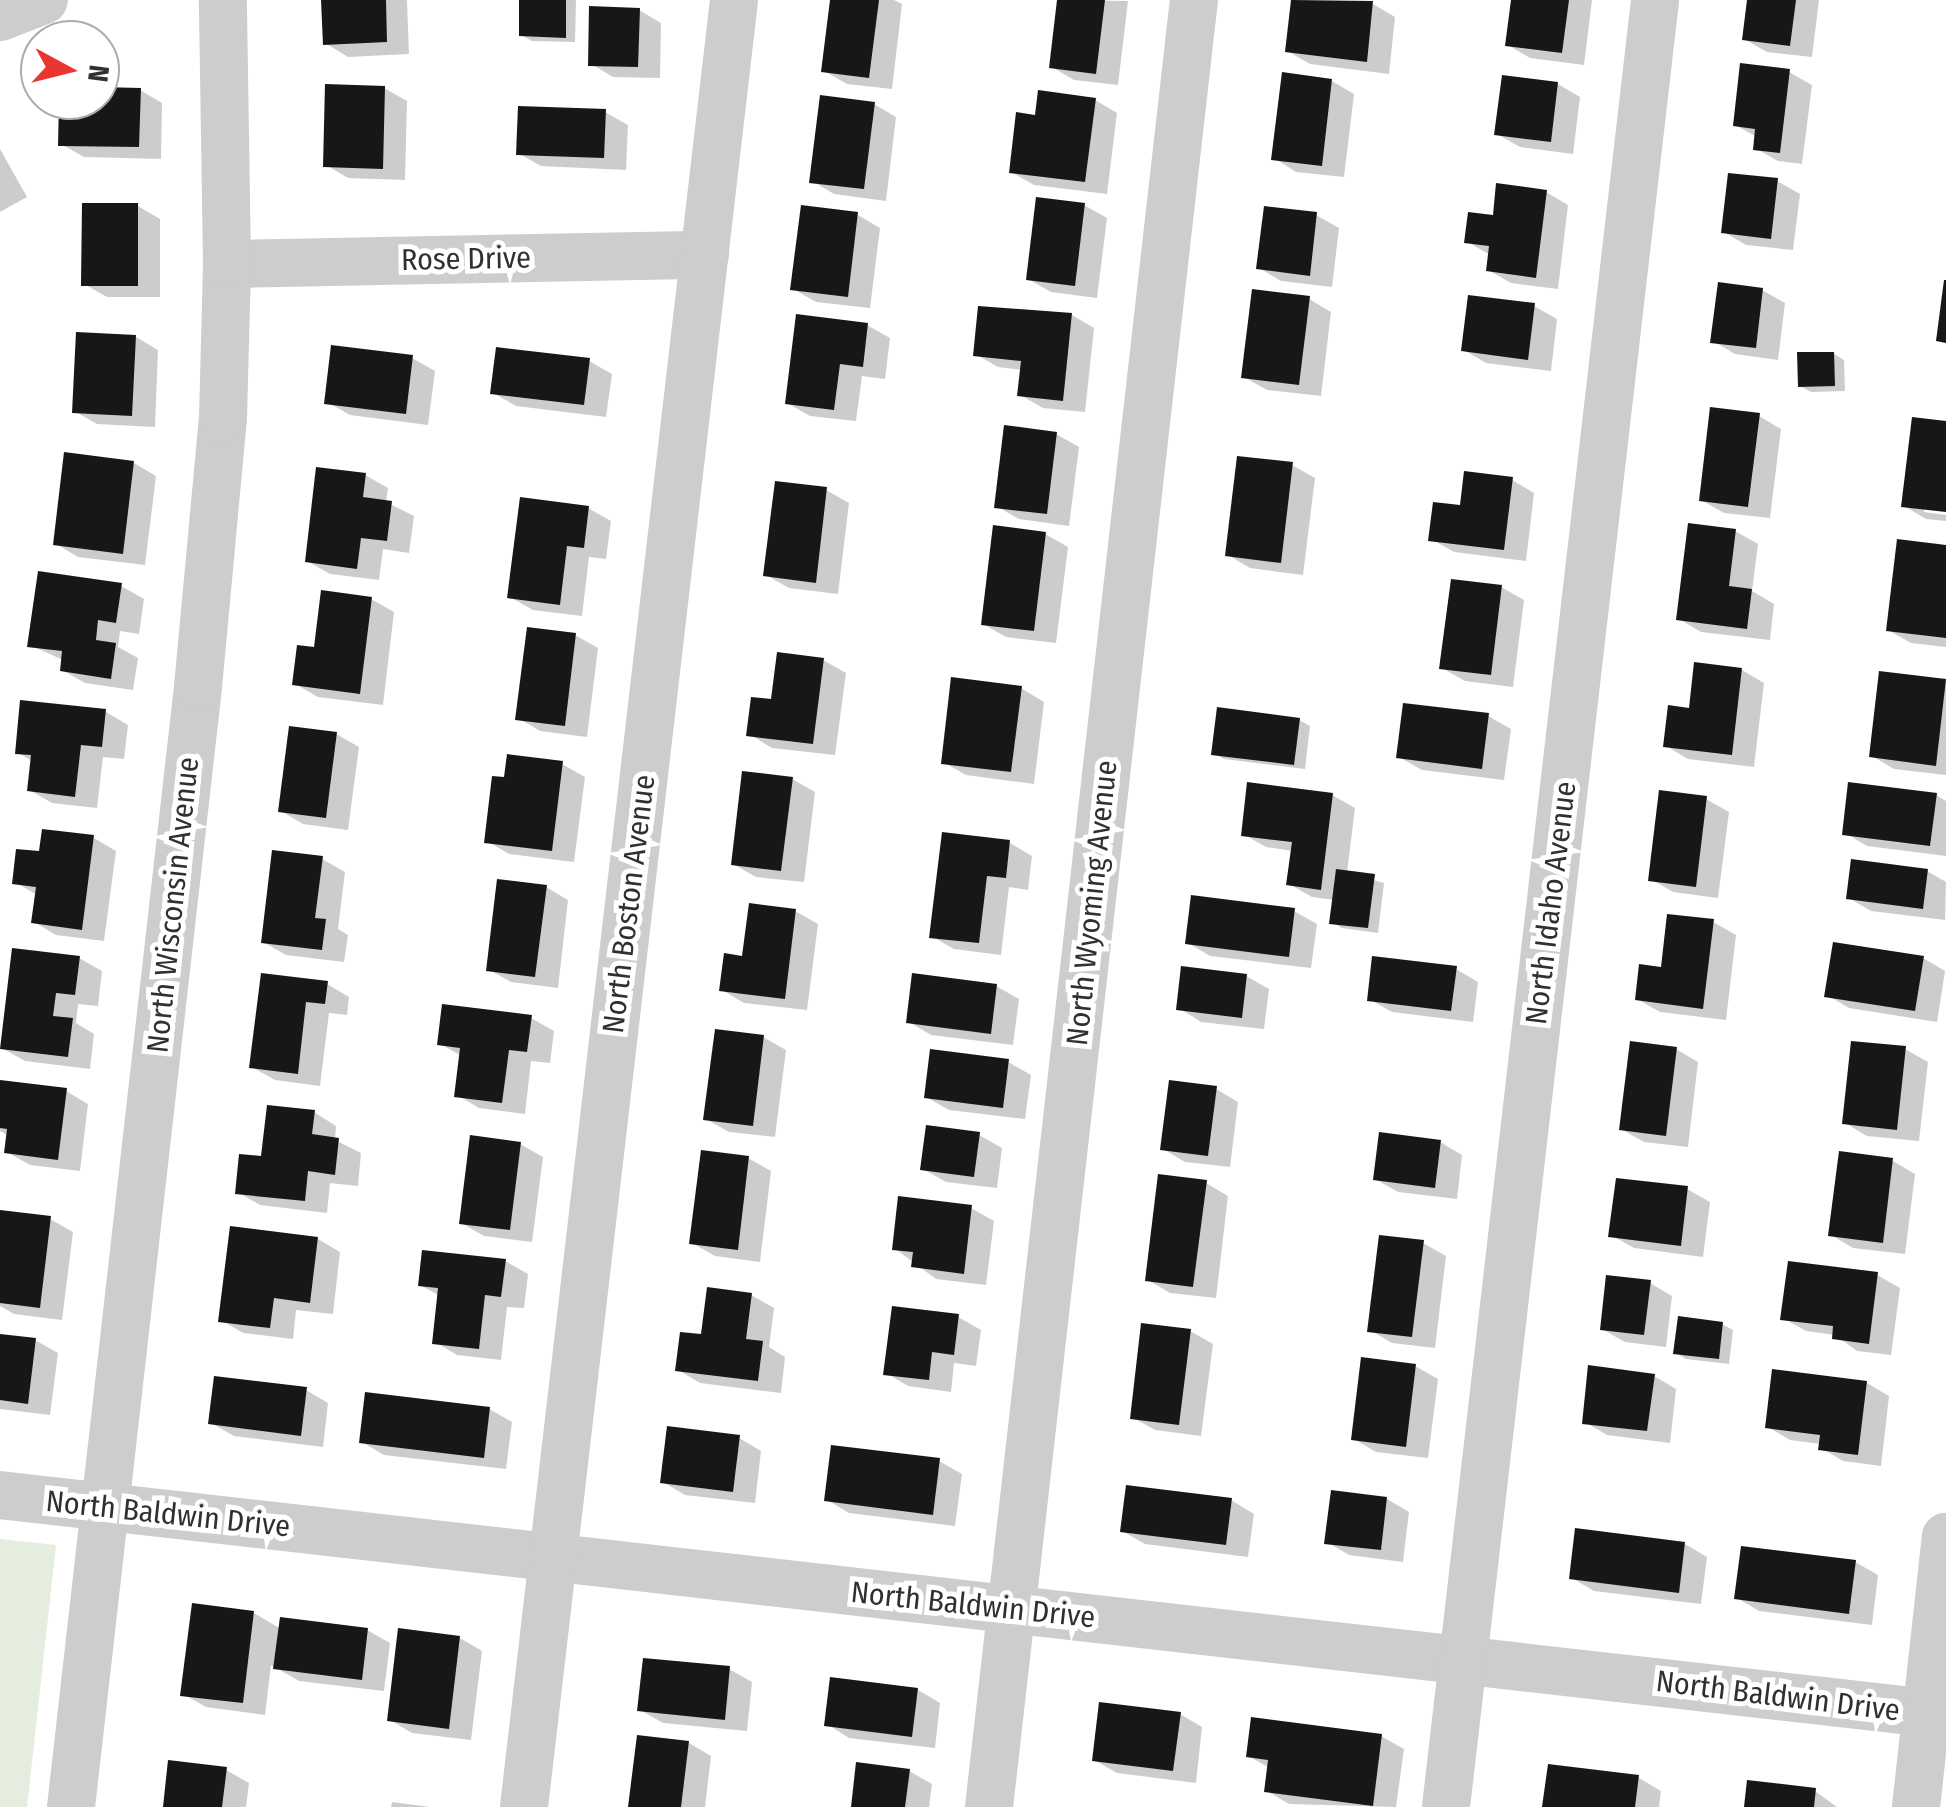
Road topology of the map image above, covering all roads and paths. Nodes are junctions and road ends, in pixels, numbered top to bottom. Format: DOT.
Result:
graph roads {
  1 [pos="44,0"];
  2 [pos="224,0"];
  3 [pos="734,0"];
  4 [pos="1194,0"];
  5 [pos="1655,0"];
  6 [pos="0,17"];
  7 [pos="705,254"];
  8 [pos="228,264"];
  9 [pos="0,1495"];
  10 [pos="104,1507"];
  11 [pos="1946,1537"];
  12 [pos="553,1558"];
  13 [pos="1012,1609"];
  14 [pos="1463,1660"];
  15 [pos="1936,1714"];
  16 [pos="70,1807"];
  17 [pos="524,1807"];
  18 [pos="990,1807"];
  19 [pos="1446,1807"];
  20 [pos="1916,1807"];
  1 -- 6 [label="street"];
  2 -- 8 [label="street, North Wisconsin Avenue"];
  3 -- 7 [label="street, North Boston Avenue"];
  4 -- 13 [label="street, North Wyoming Avenue"];
  5 -- 14 [label="street, North Idaho Avenue"];
  7 -- 8 [label="street, Rose Drive"];
  7 -- 12 [label="street, North Boston Avenue"];
  8 -- 10 [label="street, North Wisconsin Avenue"];
  9 -- 10 [label="street, North Baldwin Drive"];
  10 -- 12 [label="street, North Baldwin Drive"];
  10 -- 16 [label="street, North Wisconsin Avenue"];
  11 -- 15 [label="street"];
  12 -- 13 [label="street, North Baldwin Drive"];
  12 -- 17 [label="street, North Boston Avenue"];
  13 -- 14 [label="street, North Baldwin Drive"];
  13 -- 18 [label="street, North Wyoming Avenue"];
  14 -- 15 [label="street, North Baldwin Drive"];
  14 -- 19 [label="street, North Idaho Avenue"];
  15 -- 20 [label="street"];
}
